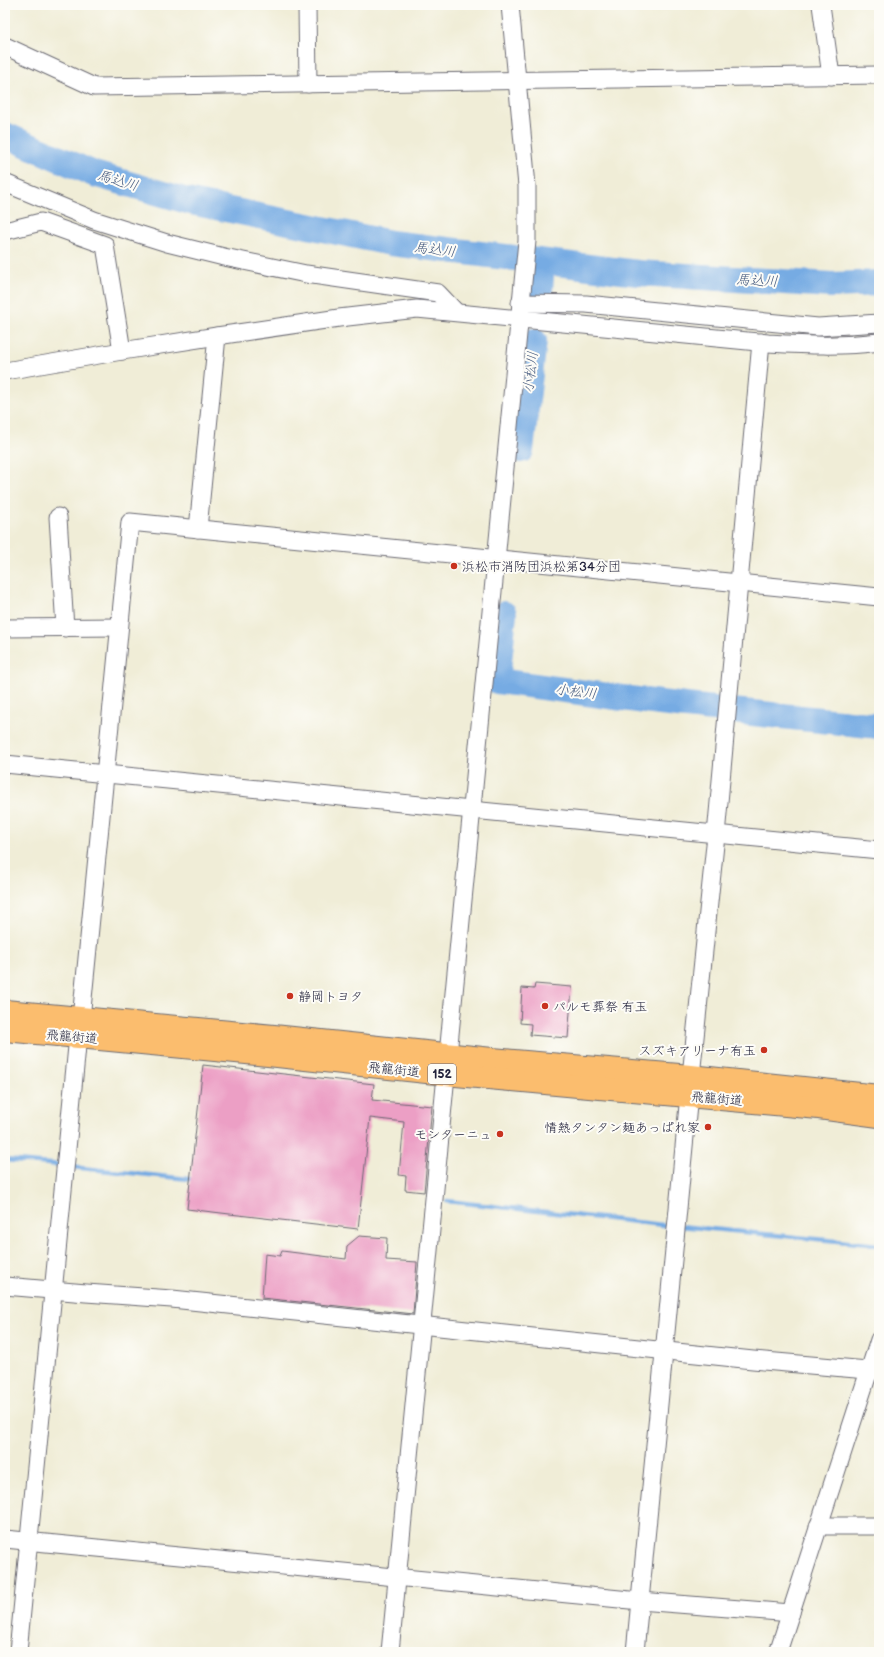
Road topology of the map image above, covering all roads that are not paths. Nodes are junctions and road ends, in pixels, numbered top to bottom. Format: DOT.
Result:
graph roads {
  1 [pos="307,5"];
  2 [pos="510,5"];
  3 [pos="821,5"];
  4 [pos="5,46"];
  5 [pos="879,75"];
  6 [pos="831,76"];
  7 [pos="518,81"];
  8 [pos="308,84"];
  9 [pos="5,183"];
  10 [pos="5,231"];
  11 [pos="519,310"];
  12 [pos="456,312"];
  13 [pos="879,323"];
  14 [pos="217,336"];
  15 [pos="761,342"];
  16 [pos="879,342"];
  17 [pos="122,350"];
  18 [pos="5,371"];
  19 [pos="58,517"];
  20 [pos="198,529"];
  21 [pos="495,558"];
  22 [pos="739,582"];
  23 [pos="879,597"];
  24 [pos="118,627"];
  25 [pos="5,628"];
  26 [pos="65,628"];
  27 [pos="5,764"];
  28 [pos="106,774"];
  29 [pos="472,810"];
  30 [pos="716,835"];
  31 [pos="879,850"];
  32 [pos="5,1011"];
  33 [pos="79,1027"];
  34 [pos="5,1030"];
  35 [pos="446,1064"];
  36 [pos="690,1086"];
  37 [pos="879,1096"];
  38 [pos="879,1116"];
  39 [pos="5,1286"];
  40 [pos="53,1290"];
  41 [pos="422,1324"];
  42 [pos="879,1340"];
  43 [pos="665,1350"];
  44 [pos="874,1370"];
  45 [pos="818,1526"];
  46 [pos="879,1526"];
  47 [pos="5,1539"];
  48 [pos="28,1541"];
  49 [pos="398,1577"];
  50 [pos="640,1602"];
  51 [pos="791,1612"];
  52 [pos="18,1652"];
  53 [pos="390,1652"];
  54 [pos="635,1652"];
  55 [pos="778,1652"];
  1 -- 8 [label="street"];
  2 -- 7 [label="street"];
  3 -- 6 [label="street"];
  4 -- 8 [label="street"];
  5 -- 6 [label="street"];
  6 -- 7 [label="street"];
  7 -- 8 [label="street"];
  7 -- 11 [label="street"];
  9 -- 12 [label="street"];
  10 -- 17 [label="street"];
  11 -- 12 [label="street"];
  11 -- 13 [label="street"];
  11 -- 15 [label="street"];
  11 -- 21 [label="street"];
  12 -- 14 [label="street"];
  14 -- 17 [label="street"];
  14 -- 20 [label="street"];
  15 -- 16 [label="street"];
  15 -- 22 [label="street"];
  17 -- 18 [label="street"];
  19 -- 26 [label="street"];
  20 -- 21 [label="street"];
  20 -- 24 [label="street"];
  21 -- 22 [label="street"];
  21 -- 29 [label="street"];
  22 -- 23 [label="street"];
  22 -- 30 [label="street"];
  24 -- 26 [label="street"];
  24 -- 28 [label="street"];
  25 -- 26 [label="street"];
  27 -- 28 [label="street"];
  28 -- 29 [label="street"];
  28 -- 33 [label="street"];
  29 -- 30 [label="street"];
  29 -- 35 [label="street"];
  30 -- 31 [label="street"];
  30 -- 36 [label="street"];
  32 -- 33 [label="highway, 飛龍街道 / 152"];
  33 -- 34 [label="highway, 飛龍街道 / 152"];
  33 -- 35 [label="highway, 飛龍街道 / 152"];
  33 -- 40 [label="street"];
  35 -- 36 [label="highway, 飛龍街道 / 152"];
  35 -- 41 [label="street"];
  36 -- 37 [label="highway, 飛龍街道 / 152"];
  36 -- 38 [label="highway, 飛龍街道 / 152"];
  36 -- 43 [label="street"];
  39 -- 40 [label="street"];
  40 -- 41 [label="street"];
  40 -- 48 [label="street"];
  41 -- 43 [label="street"];
  41 -- 49 [label="street"];
  42 -- 44 [label="street"];
  43 -- 44 [label="street"];
  43 -- 50 [label="street"];
  44 -- 45 [label="street"];
  45 -- 46 [label="street"];
  45 -- 51 [label="street"];
  47 -- 48 [label="street"];
  48 -- 49 [label="street"];
  48 -- 52 [label="street"];
  49 -- 50 [label="street"];
  49 -- 53 [label="street"];
  50 -- 51 [label="street"];
  50 -- 54 [label="street"];
  51 -- 55 [label="street"];
}
